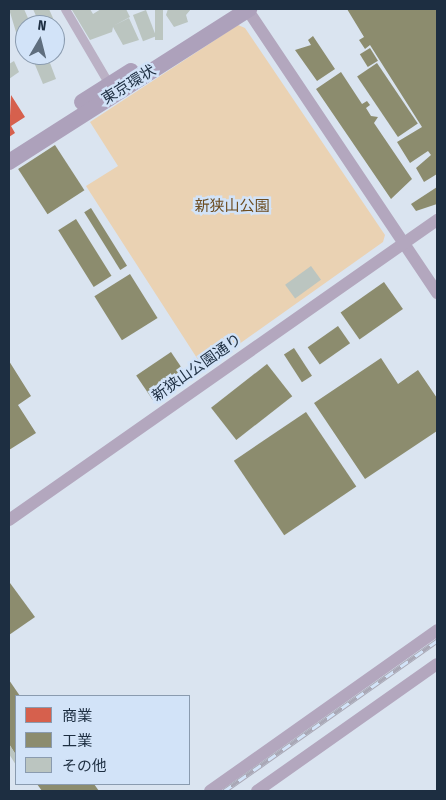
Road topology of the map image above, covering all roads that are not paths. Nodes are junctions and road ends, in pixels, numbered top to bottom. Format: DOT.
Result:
graph roads {
  1 [pos="65,9"];
  2 [pos="231,9"];
  3 [pos="248,9"];
  4 [pos="109,84"];
  5 [pos="9,149"];
  6 [pos="9,162"];
  7 [pos="437,220"];
  8 [pos="404,243"];
  9 [pos="437,293"];
  10 [pos="9,520"];
  11 [pos="437,630"];
  12 [pos="437,664"];
  13 [pos="210,791"];
  14 [pos="257,791"];
  1 -- 4 [label="street"];
  2 -- 4 [label="highway, 東京環状"];
  3 -- 6 [label="highway, 東京環状"];
  3 -- 8 [label="street"];
  4 -- 5 [label="highway, 東京環状"];
  7 -- 8 [label="street, 新狭山公園通り"];
  8 -- 9 [label="street"];
  8 -- 10 [label="street, 新狭山公園通り"];
  11 -- 13 [label="street"];
  12 -- 14 [label="street"];
}
